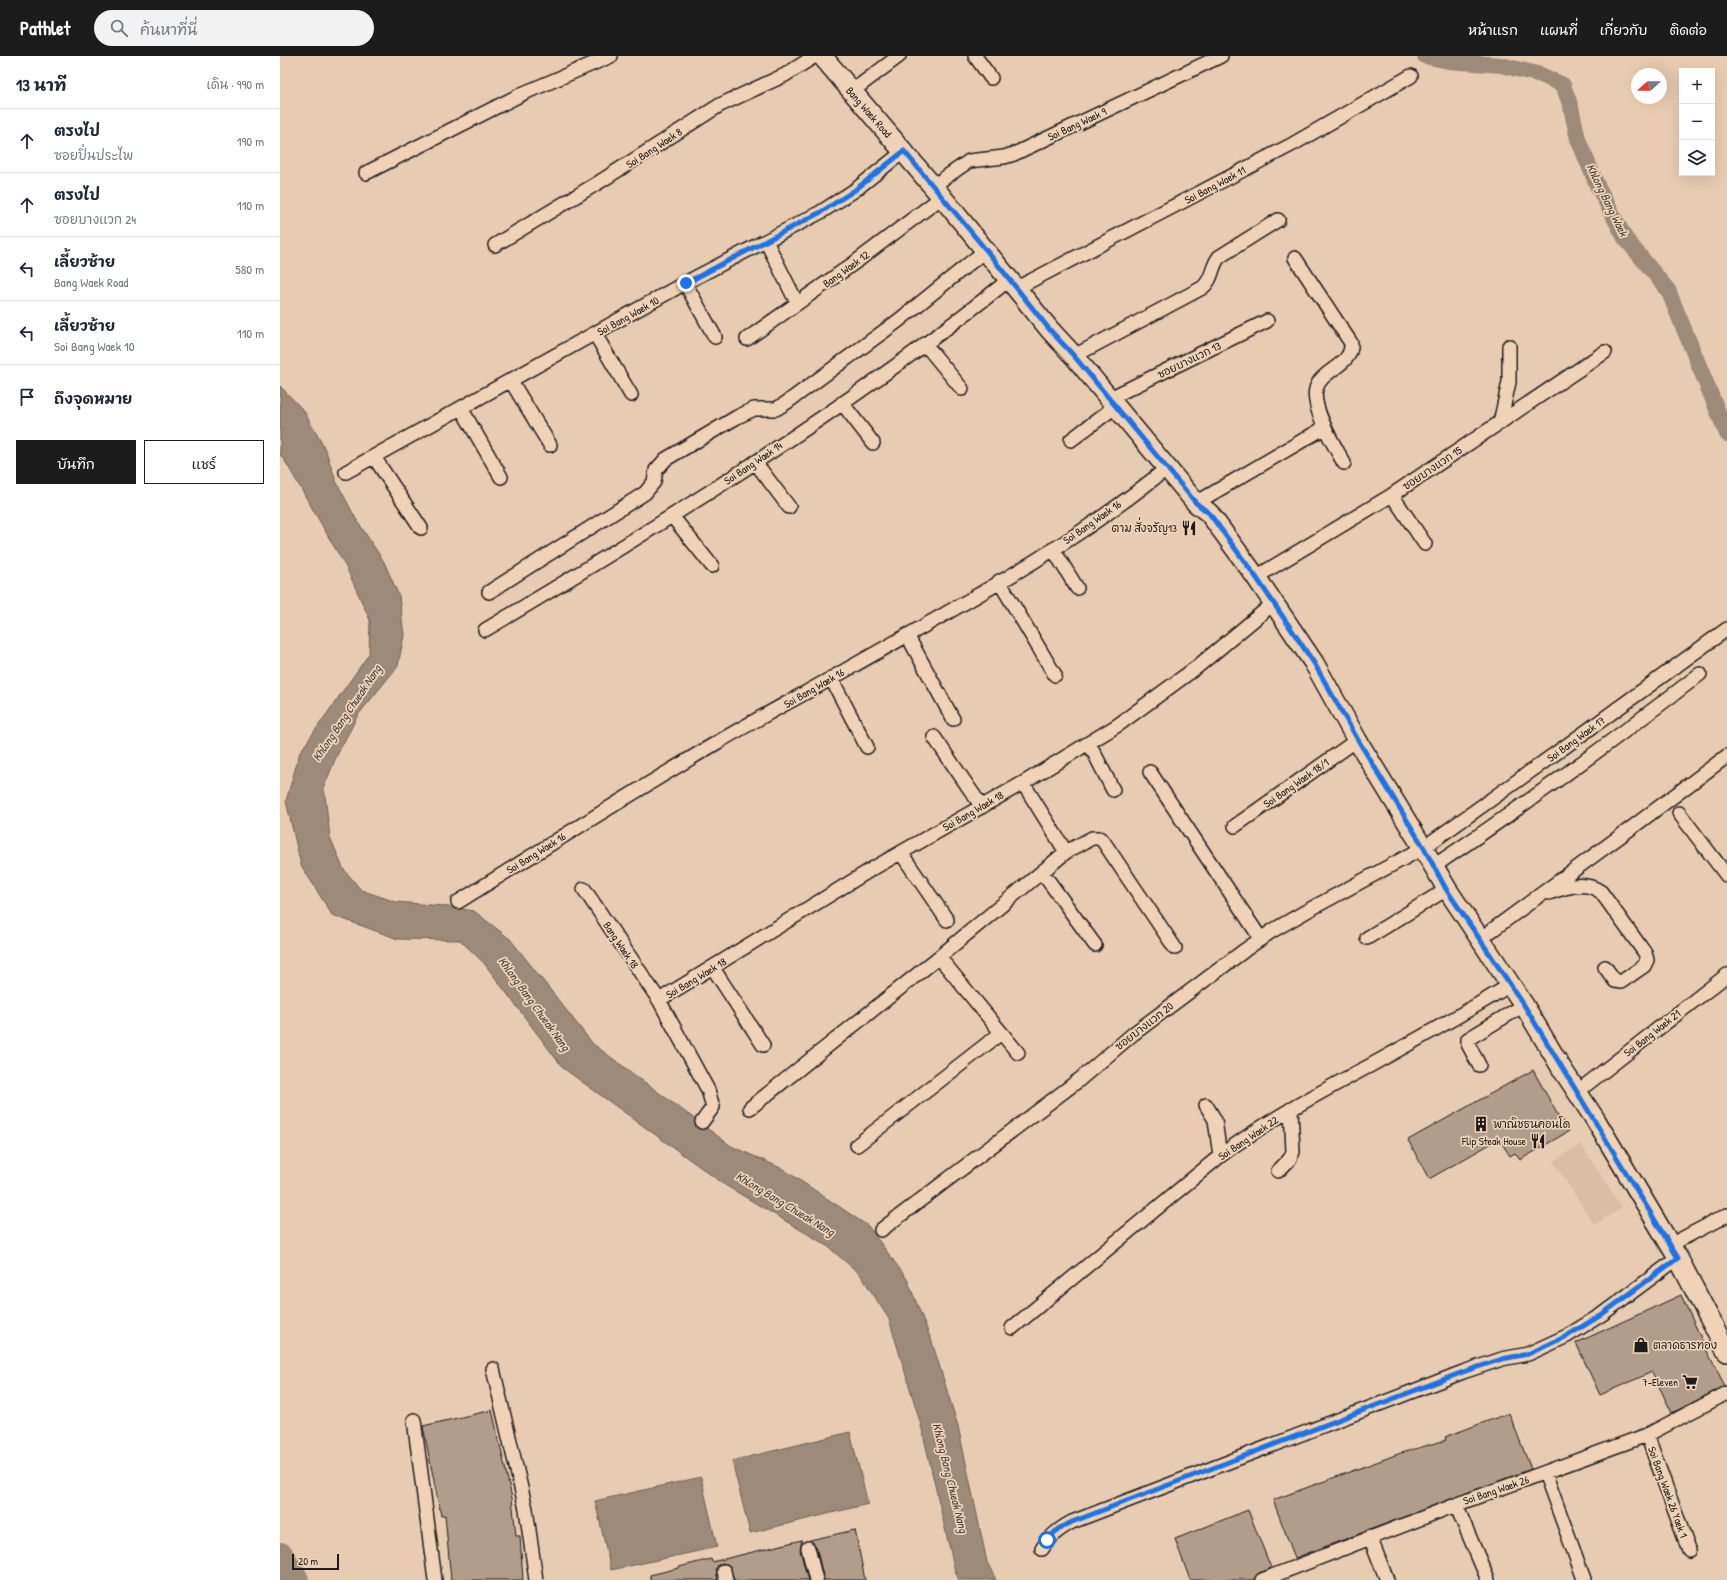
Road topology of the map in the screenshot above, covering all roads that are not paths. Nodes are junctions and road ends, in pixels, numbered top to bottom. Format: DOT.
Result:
graph roads {
  1 [pos="611,56"];
  2 [pos="815,56"];
  3 [pos="822,56"];
  4 [pos="899,56"];
  5 [pos="975,56"];
  6 [pos="1221,56"];
  7 [pos="1411,76"];
  8 [pos="991,78"];
  9 [pos="851,92"];
  10 [pos="904,151"];
  11 [pos="366,173"];
  12 [pos="938,192"];
  13 [pos="1278,220"];
  14 [pos="766,241"];
  15 [pos="495,246"];
  16 [pos="986,250"];
  17 [pos="1295,258"];
  18 [pos="686,283"];
  19 [pos="1013,283"];
  20 [pos="793,295"];
  21 [pos="1267,321"];
  22 [pos="595,334"];
  23 [pos="715,337"];
  24 [pos="747,339"];
  25 [pos="925,344"];
  26 [pos="1509,346"];
  27 [pos="1605,352"];
  28 [pos="1074,356"];
  29 [pos="511,381"];
  30 [pos="962,389"];
  31 [pos="631,395"];
  32 [pos="1113,402"];
  33 [pos="842,403"];
  34 [pos="461,408"];
  35 [pos="1500,423"];
  36 [pos="1324,428"];
  37 [pos="1071,440"];
  38 [pos="873,443"];
  39 [pos="550,446"];
  40 [pos="374,456"];
  41 [pos="755,462"];
  42 [pos="1344,463"];
  43 [pos="1167,468"];
  44 [pos="346,472"];
  45 [pos="501,478"];
  46 [pos="1392,495"];
  47 [pos="1196,503"];
  48 [pos="788,507"];
  49 [pos="672,516"];
  50 [pos="421,528"];
  51 [pos="1425,544"];
  52 [pos="1053,549"];
  53 [pos="712,566"];
  54 [pos="1256,577"];
  55 [pos="999,581"];
  56 [pos="1077,588"];
  57 [pos="489,592"];
  58 [pos="1274,602"];
  59 [pos="1727,629"];
  60 [pos="485,630"];
  61 [pos="907,635"];
  62 [pos="1700,674"];
  63 [pos="1055,675"];
  64 [pos="831,678"];
  65 [pos="954,719"];
  66 [pos="934,737"];
  67 [pos="1358,740"];
  68 [pos="1089,743"];
  69 [pos="867,746"];
  70 [pos="1727,756"];
  71 [pos="1150,772"];
  72 [pos="1023,783"];
  73 [pos="1113,790"];
  74 [pos="982,807"];
  75 [pos="1679,812"];
  76 [pos="1235,826"];
  77 [pos="1424,848"];
  78 [pos="1066,852"];
  79 [pos="901,853"];
  80 [pos="1434,866"];
  81 [pos="1042,872"];
  82 [pos="1727,876"];
  83 [pos="584,889"];
  84 [pos="1446,889"];
  85 [pos="1538,898"];
  86 [pos="458,902"];
  87 [pos="947,920"];
  88 [pos="1367,938"];
  89 [pos="1261,939"];
  90 [pos="1480,940"];
  91 [pos="1095,946"];
  92 [pos="1175,948"];
  93 [pos="939,957"];
  94 [pos="1605,967"];
  95 [pos="713,968"];
  96 [pos="1727,975"];
  97 [pos="1510,985"];
  98 [pos="659,1000"];
  99 [pos="1524,1005"];
  100 [pos="1000,1033"];
  101 [pos="763,1045"];
  102 [pos="1018,1053"];
  103 [pos="1478,1065"];
  104 [pos="1577,1092"];
  105 [pos="1206,1105"];
  106 [pos="750,1108"];
  107 [pos="1291,1109"];
  108 [pos="702,1122"];
  109 [pos="857,1145"];
  110 [pos="1220,1156"];
  111 [pos="1278,1171"];
  112 [pos="1727,1215"];
  113 [pos="881,1230"];
  114 [pos="1674,1252"];
  115 [pos="1012,1328"];
  116 [pos="1721,1328"];
  117 [pos="1727,1352"];
  118 [pos="493,1369"];
  119 [pos="1727,1393"];
  120 [pos="414,1420"];
  121 [pos="1647,1435"];
  122 [pos="1545,1473"];
  123 [pos="1456,1505"];
  124 [pos="1370,1538"];
  125 [pos="808,1548"];
  126 [pos="1042,1549"];
  127 [pos="1689,1550"];
  128 [pos="1284,1576"];
  129 [pos="1584,1579"];
  130 [pos="435,1580"];
  131 [pos="536,1580"];
  132 [pos="816,1580"];
  133 [pos="1262,1580"];
  134 [pos="1387,1580"];
  135 [pos="1488,1580"];
  1 -- 11 [label="street"];
  2 -- 15 [label="street, Soi Bang Waek 8"];
  3 -- 9 [label="main road, Bang Waek Road"];
  4 -- 9 [label="street"];
  5 -- 8 [label="street"];
  6 -- 12 [label="street, Soi Bang Waek 9"];
  7 -- 19 [label="street, Soi Bang Waek 11"];
  9 -- 10 [label="main road, Bang Waek Road"];
  10 -- 12 [label="main road, Bang Waek Road"];
  10 -- 14 [label="street, Soi Bang Waek 10"];
  12 -- 16 [label="main road, Bang Waek Road"];
  12 -- 24 [label="street, Bang Waek 12"];
  13 -- 28 [label="street"];
  14 -- 18 [label="street, Soi Bang Waek 10"];
  14 -- 20 [label="street"];
  16 -- 19 [label="main road, Bang Waek Road"];
  16 -- 57 [label="street"];
  17 -- 36 [label="street"];
  18 -- 22 [label="street, Soi Bang Waek 10"];
  18 -- 23 [label="street"];
  19 -- 25 [label="street, Soi Bang Waek 14"];
  19 -- 28 [label="main road, Bang Waek Road"];
  21 -- 32 [label="street, ซอยบางแวก 13"];
  22 -- 29 [label="street, Soi Bang Waek 10"];
  22 -- 31 [label="street"];
  25 -- 30 [label="street"];
  25 -- 33 [label="street, Soi Bang Waek 14"];
  26 -- 35 [label="street"];
  27 -- 35 [label="street, ซอยบางแวก 15"];
  28 -- 32 [label="main road, Bang Waek Road"];
  29 -- 34 [label="street, Soi Bang Waek 10"];
  29 -- 39 [label="street"];
  32 -- 37 [label="street, ซอยบางแวก 13"];
  32 -- 43 [label="main road, Bang Waek Road"];
  33 -- 38 [label="street"];
  33 -- 41 [label="street, Soi Bang Waek 14"];
  34 -- 40 [label="street, Soi Bang Waek 10"];
  34 -- 45 [label="street"];
  35 -- 46 [label="street, ซอยบางแวก 15"];
  36 -- 42 [label="street"];
  36 -- 47 [label="street"];
  40 -- 44 [label="street, Soi Bang Waek 10"];
  40 -- 50 [label="street"];
  41 -- 48 [label="street"];
  41 -- 49 [label="street, Soi Bang Waek 14"];
  43 -- 47 [label="main road, Bang Waek Road"];
  43 -- 52 [label="street, Soi Bang Waek 16"];
  46 -- 51 [label="street"];
  46 -- 54 [label="street, ซอยบางแวก 15"];
  47 -- 54 [label="main road, Bang Waek Road"];
  49 -- 53 [label="street"];
  49 -- 60 [label="street, Soi Bang Waek 14"];
  52 -- 55 [label="street, Soi Bang Waek 16"];
  52 -- 56 [label="street"];
  54 -- 58 [label="main road, Bang Waek Road"];
  55 -- 61 [label="street, Soi Bang Waek 16"];
  55 -- 63 [label="street"];
  58 -- 67 [label="main road, Bang Waek Road"];
  58 -- 68 [label="street, Soi Bang Waek 18"];
  59 -- 77 [label="street, Soi Bang Waek 17"];
  61 -- 64 [label="street, Soi Bang Waek 16"];
  61 -- 65 [label="street"];
  62 -- 80 [label="street"];
  64 -- 69 [label="street"];
  64 -- 86 [label="street, Soi Bang Waek 16"];
  66 -- 74 [label="street"];
  67 -- 76 [label="street, Soi Bang Waek 18/1"];
  67 -- 77 [label="main road, Bang Waek Road"];
  68 -- 72 [label="street, Soi Bang Waek 18"];
  68 -- 73 [label="street"];
  70 -- 85 [label="street"];
  71 -- 89 [label="street"];
  72 -- 74 [label="street, Soi Bang Waek 18"];
  72 -- 78 [label="street"];
  74 -- 79 [label="street, Soi Bang Waek 18"];
  75 -- 82 [label="street"];
  77 -- 80 [label="main road, Bang Waek Road"];
  77 -- 89 [label="street, ซอยบางแวก 20"];
  78 -- 81 [label="street"];
  78 -- 92 [label="street"];
  79 -- 87 [label="street"];
  79 -- 95 [label="street, Soi Bang Waek 18"];
  80 -- 84 [label="main road, Bang Waek Road"];
  81 -- 91 [label="street"];
  81 -- 93 [label="street"];
  83 -- 98 [label="street, Bang Waek 18"];
  84 -- 88 [label="street"];
  84 -- 90 [label="main road, Bang Waek Road"];
  85 -- 90 [label="street"];
  85 -- 94 [label="street"];
  89 -- 113 [label="street, ซอยบางแวก 20"];
  90 -- 97 [label="main road, Bang Waek Road"];
  93 -- 100 [label="street"];
  93 -- 106 [label="street"];
  95 -- 98 [label="street, Soi Bang Waek 18"];
  95 -- 101 [label="street"];
  96 -- 104 [label="street, Soi Bang Waek 21"];
  97 -- 99 [label="main road, Bang Waek Road"];
  97 -- 107 [label="street, Soi Bang Waek 22"];
  98 -- 108 [label="street, Bang Waek 18"];
  99 -- 103 [label="street"];
  99 -- 104 [label="main road, Bang Waek Road"];
  100 -- 102 [label="street"];
  100 -- 109 [label="street"];
  104 -- 114 [label="main road, Bang Waek Road"];
  105 -- 110 [label="street"];
  107 -- 110 [label="street, Soi Bang Waek 22"];
  107 -- 111 [label="street"];
  110 -- 115 [label="street, Soi Bang Waek 22"];
  112 -- 114 [label="street"];
  114 -- 116 [label="main road, Bang Waek Road"];
  114 -- 126 [label="street"];
  116 -- 117 [label="main road, Bang Waek Road"];
  118 -- 131 [label="street"];
  119 -- 121 [label="street, Soi Bang Waek 26"];
  120 -- 130 [label="street"];
  121 -- 122 [label="street, Soi Bang Waek 26"];
  121 -- 127 [label="street, Soi Bang Waek 26 Yaek 1"];
  122 -- 123 [label="street, Soi Bang Waek 26"];
  122 -- 129 [label="street"];
  123 -- 124 [label="street, Soi Bang Waek 26"];
  123 -- 135 [label="street"];
  124 -- 128 [label="street, Soi Bang Waek 26"];
  124 -- 134 [label="street"];
  125 -- 132 [label="street"];
  128 -- 133 [label="street, Soi Bang Waek 26"];
}
